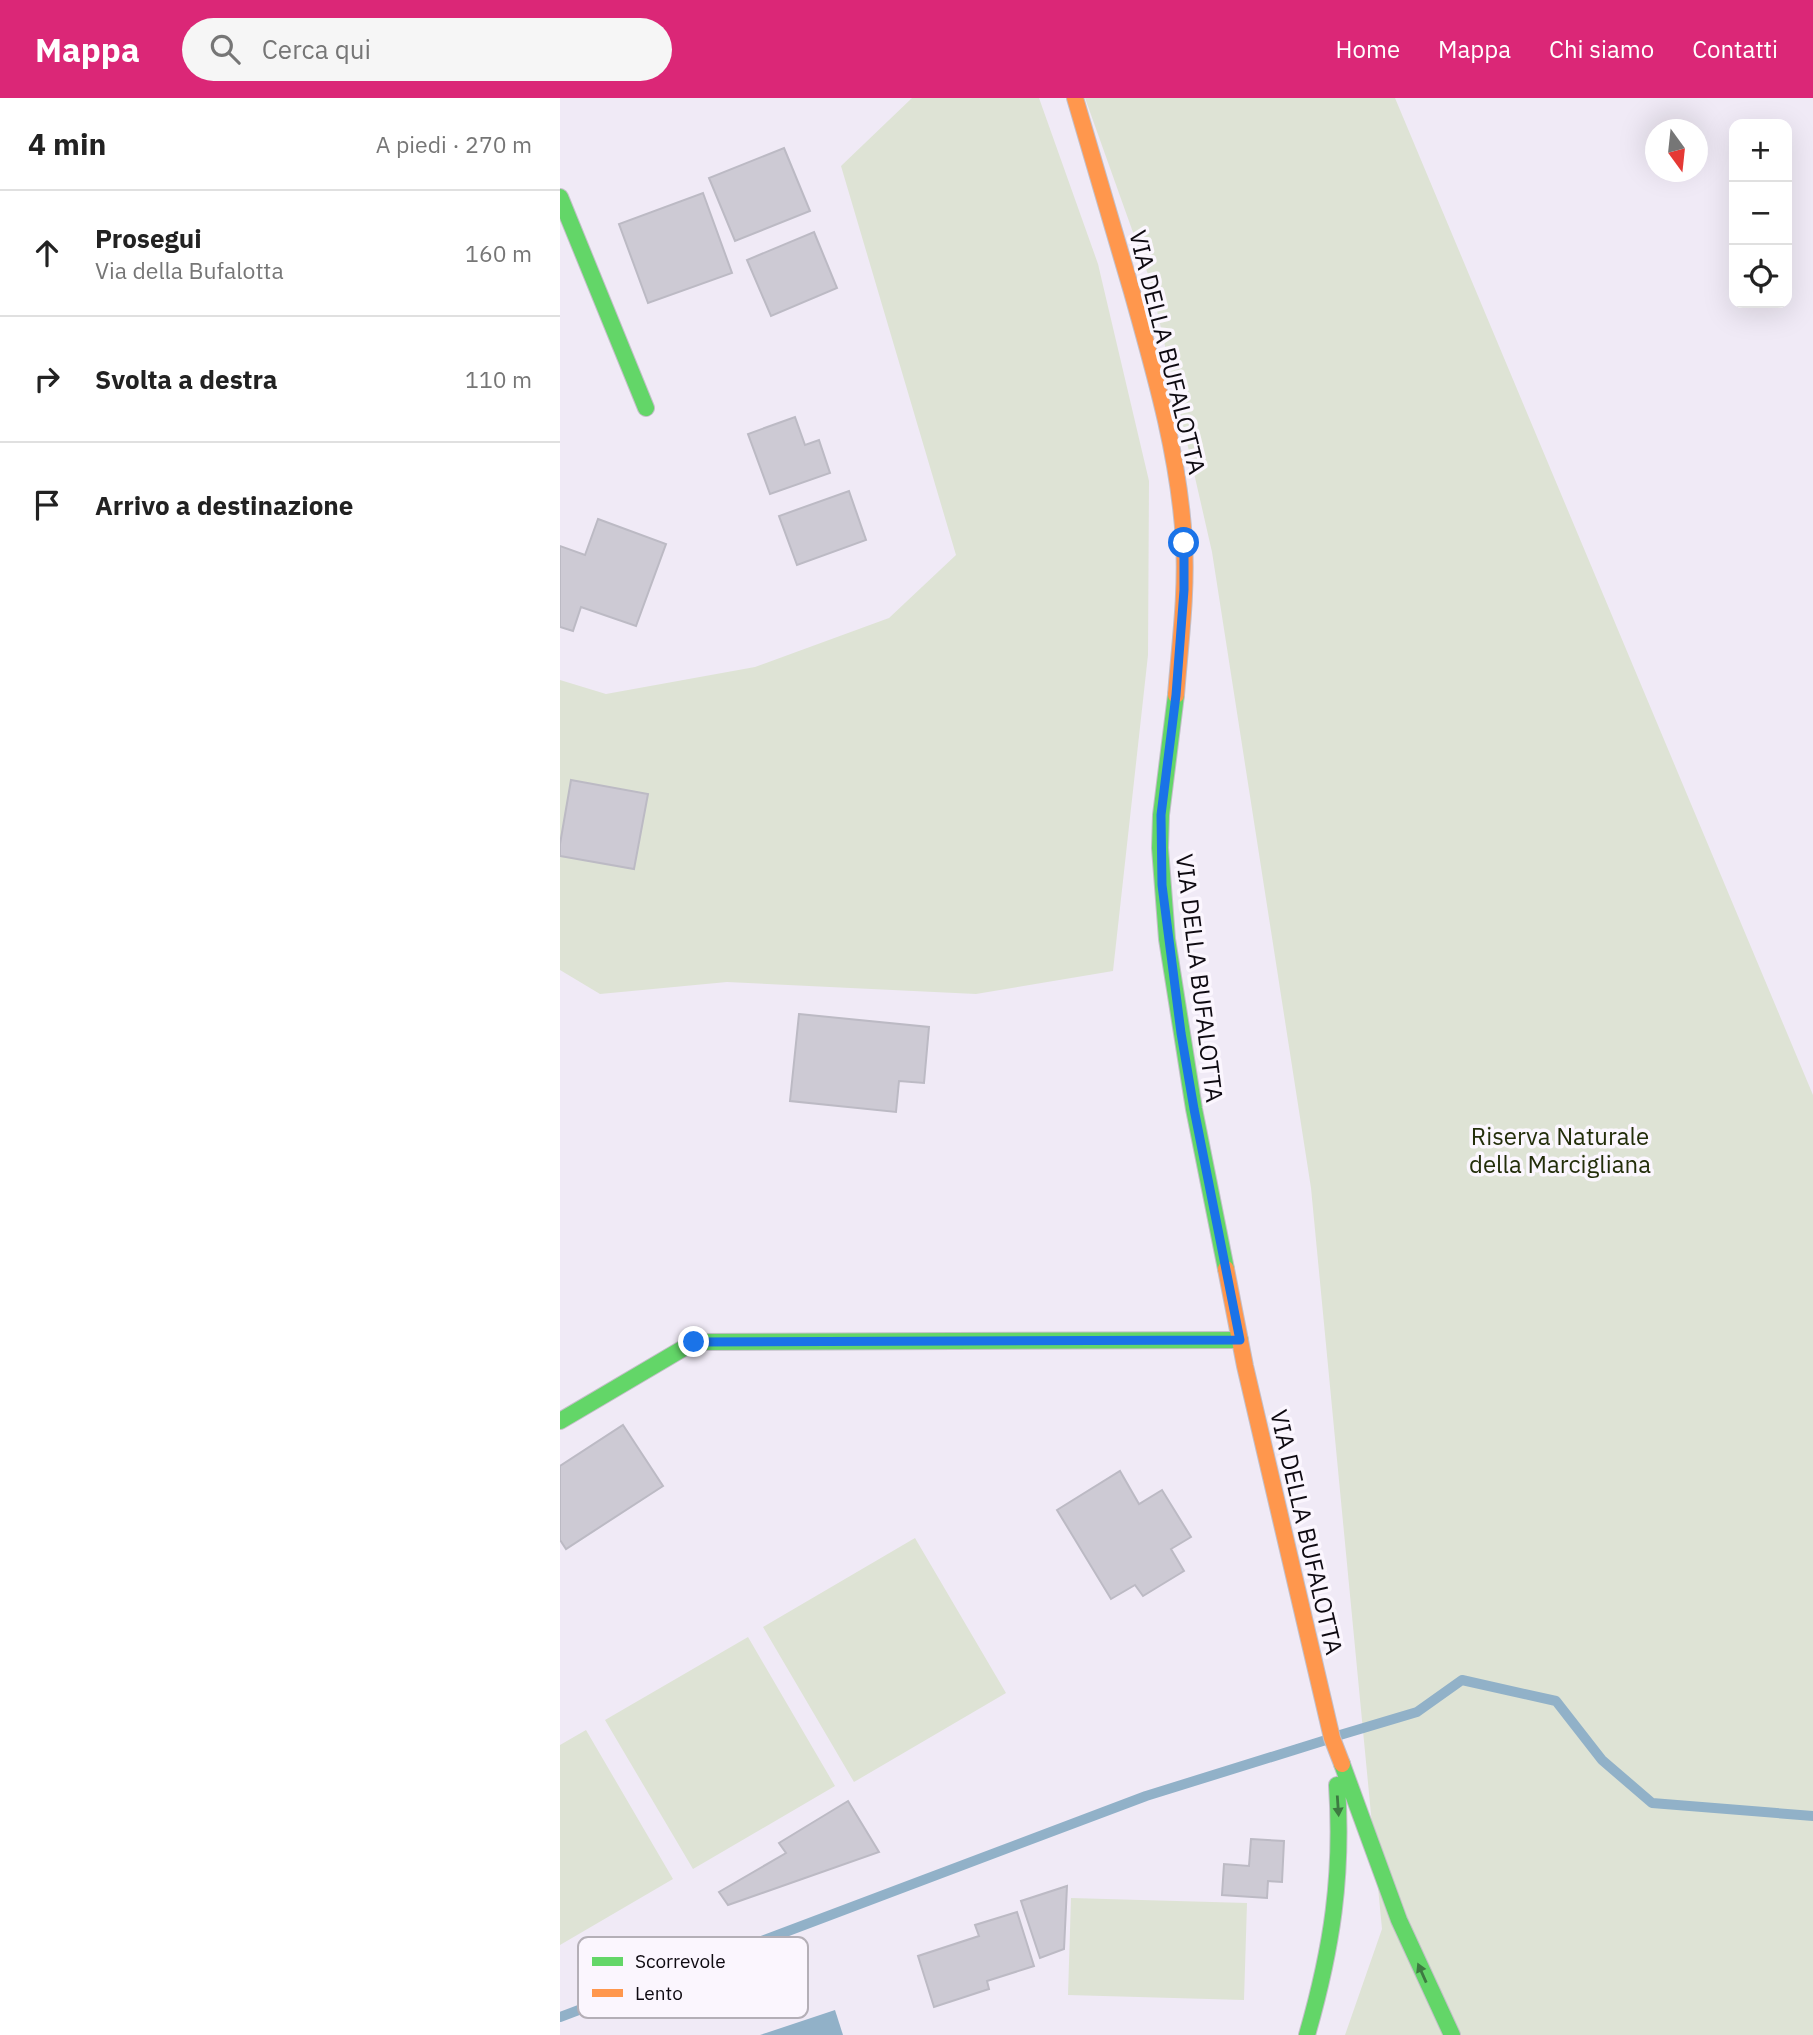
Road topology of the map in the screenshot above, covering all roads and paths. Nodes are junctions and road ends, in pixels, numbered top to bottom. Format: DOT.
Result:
graph roads {
  1 [pos="1075,98"];
  2 [pos="560,198"];
  3 [pos="646,408"];
  4 [pos="1240,1340"];
  5 [pos="560,1421"];
  6 [pos="1332,1738"];
  7 [pos="1307,2035"];
  8 [pos="1452,2035"];
  1 -- 4 [label="street, VIA DELLA BUFALOTTA"];
  2 -- 3 [label="street"];
  4 -- 5 [label="street"];
  4 -- 6 [label="street, VIA DELLA BUFALOTTA"];
  6 -- 7 [label="street, VIA DELLA BUFALOTTA, one-way"];
  8 -- 6 [label="street, VIA DELLA BUFALOTTA, one-way"];
}
